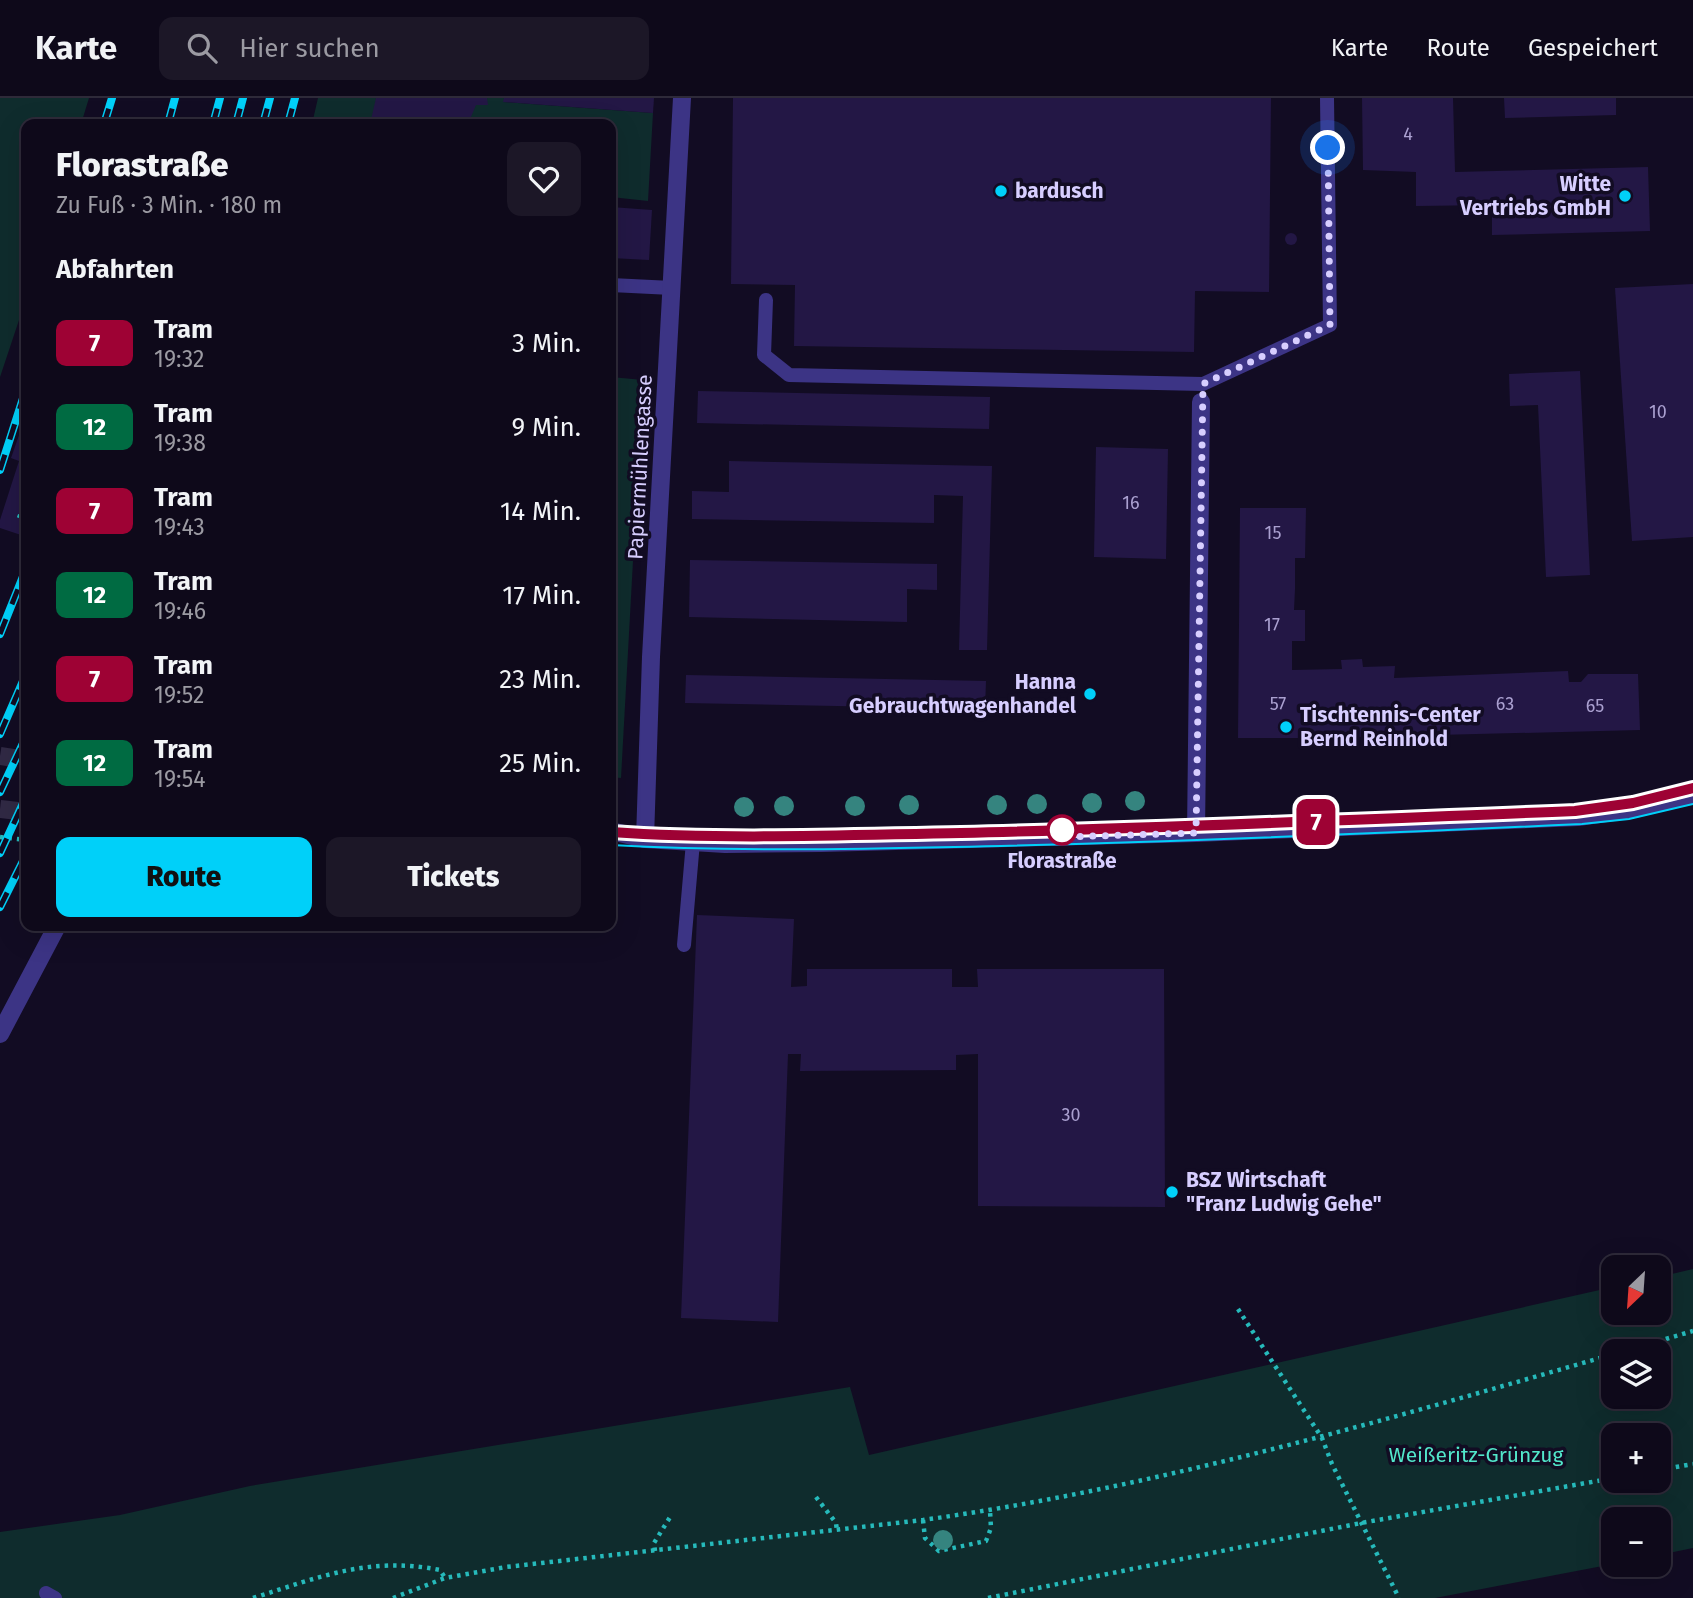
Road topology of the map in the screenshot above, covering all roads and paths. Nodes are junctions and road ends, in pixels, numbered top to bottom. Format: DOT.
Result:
graph roads {
  1 [pos="682,98"];
  2 [pos="1327,98"];
  3 [pos="616,285"];
  4 [pos="672,288"];
  5 [pos="766,300"];
  6 [pos="1203,384"];
  7 [pos="1201,402"];
  8 [pos="21,513"];
  9 [pos="19,518"];
  10 [pos="1693,795"];
  11 [pos="616,832"];
  12 [pos="1196,833"];
  13 [pos="0,836"];
  14 [pos="645,839"];
  15 [pos="21,840"];
  16 [pos="692,842"];
  17 [pos="616,843"];
  18 [pos="54,931"];
  19 [pos="684,945"];
  20 [pos="0,1034"];
  21 [pos="1238,1309"];
  22 [pos="1693,1331"];
  23 [pos="1666,1339"];
  24 [pos="1601,1358"];
  25 [pos="1322,1438"];
  26 [pos="1693,1464"];
  27 [pos="1671,1468"];
  28 [pos="1601,1480"];
  29 [pos="816,1497"];
  30 [pos="990,1511"];
  31 [pos="671,1514"];
  32 [pos="923,1520"];
  33 [pos="1361,1522"];
  34 [pos="837,1531"];
  35 [pos="655,1551"];
  36 [pos="445,1578"];
  37 [pos="253,1598"];
  38 [pos="393,1598"];
  39 [pos="988,1598"];
  40 [pos="1399,1598"];
  1 -- 4 [label="street, Papiermühlengasse"];
  2 -- 6 [label="lane"];
  3 -- 4 [label="lane"];
  4 -- 14 [label="street, Papiermühlengasse"];
  5 -- 6 [label="lane"];
  6 -- 7 [label="lane"];
  7 -- 12 [label="street"];
  8 -- 9 [label="path"];
  10 -- 12 [label="street"];
  11 -- 14 [label="street"];
  12 -- 16 [label="street"];
  13 -- 15 [label="path"];
  14 -- 16 [label="street"];
  14 -- 17 [label="street"];
  16 -- 19 [label="lane"];
  18 -- 20 [label="street"];
  21 -- 25 [label="path"];
  22 -- 23 [label="path"];
  24 -- 25 [label="path"];
  25 -- 30 [label="path"];
  25 -- 33 [label="path"];
  26 -- 27 [label="path"];
  28 -- 33 [label="path"];
  29 -- 34 [label="path"];
  30 -- 32 [label="path"];
  30 -- 32 [label="path"];
  31 -- 35 [label="path"];
  32 -- 34 [label="path"];
  33 -- 39 [label="path"];
  33 -- 40 [label="path"];
  34 -- 35 [label="path"];
  35 -- 36 [label="path"];
  36 -- 37 [label="path"];
  36 -- 38 [label="path"];
}
